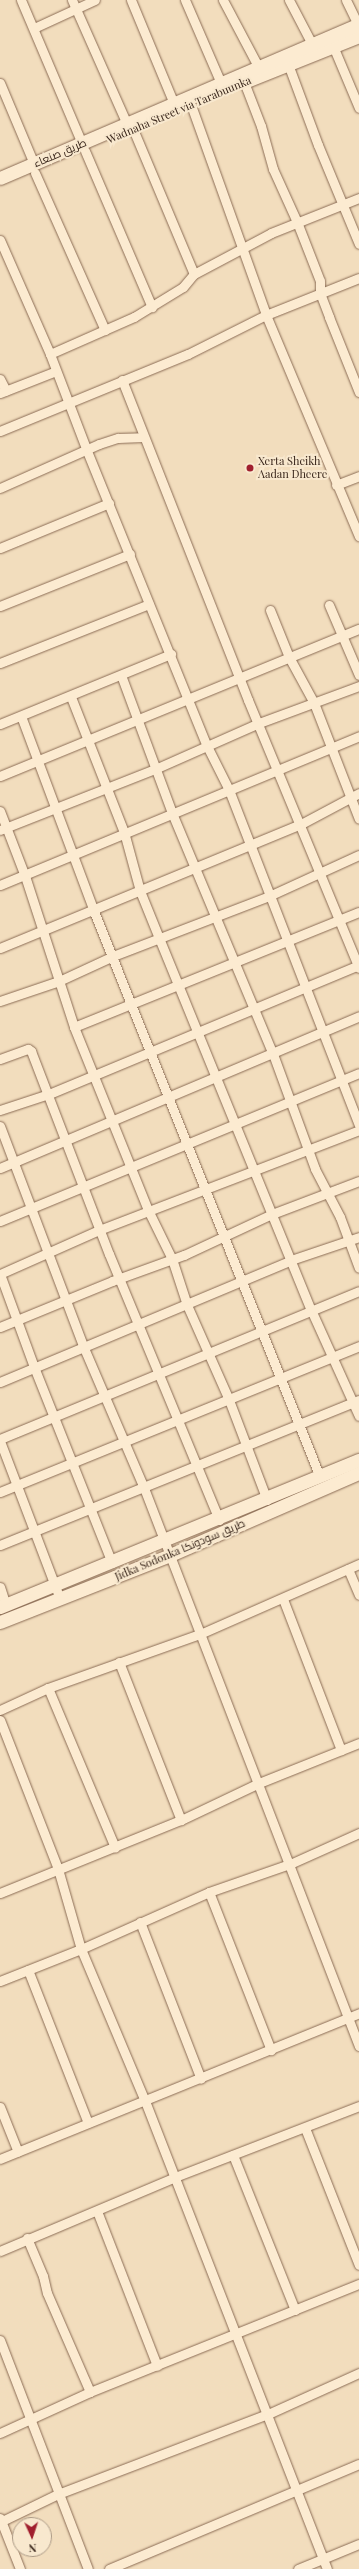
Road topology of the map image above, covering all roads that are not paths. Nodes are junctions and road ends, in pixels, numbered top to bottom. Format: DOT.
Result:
graph roads {
  1 [pos="21,0"];
  2 [pos="72,0"];
  3 [pos="96,0"];
  4 [pos="131,0"];
  5 [pos="185,0"];
  6 [pos="223,0"];
  7 [pos="289,0"];
  8 [pos="346,0"];
  9 [pos="77,10"];
  10 [pos="34,28"];
  11 [pos="359,28"];
  12 [pos="312,44"];
  13 [pos="333,46"];
  14 [pos="288,64"];
  15 [pos="258,66"];
  16 [pos="244,82"];
  17 [pos="0,83"];
  18 [pos="221,83"];
  19 [pos="174,104"];
  20 [pos="191,105"];
  21 [pos="359,108"];
  22 [pos="130,127"];
  23 [pos="83,147"];
  24 [pos="34,169"];
  25 [pos="8,178"];
  26 [pos="0,187"];
  27 [pos="359,198"];
  28 [pos="344,204"];
  29 [pos="297,222"];
  30 [pos="0,240"];
  31 [pos="359,244"];
  32 [pos="242,248"];
  33 [pos="194,274"];
  34 [pos="359,278"];
  35 [pos="320,293"];
  36 [pos="152,307"];
  37 [pos="266,315"];
  38 [pos="105,330"];
  39 [pos="50,354"];
  40 [pos="56,371"];
  41 [pos="0,379"];
  42 [pos="122,380"];
  43 [pos="3,392"];
  44 [pos="359,392"];
  45 [pos="68,403"];
  46 [pos="0,431"];
  47 [pos="143,437"];
  48 [pos="87,450"];
  49 [pos="359,476"];
  50 [pos="336,485"];
  51 [pos="0,488"];
  52 [pos="109,503"];
  53 [pos="359,536"];
  54 [pos="0,548"];
  55 [pos="130,554"];
  56 [pos="149,604"];
  57 [pos="329,605"];
  58 [pos="0,606"];
  59 [pos="270,610"];
  60 [pos="359,629"];
  61 [pos="342,636"];
  62 [pos="171,654"];
  63 [pos="289,657"];
  64 [pos="0,664"];
  65 [pos="121,675"];
  66 [pos="359,675"];
  67 [pos="240,676"];
  68 [pos="359,686"];
  69 [pos="71,697"];
  70 [pos="187,699"];
  71 [pos="314,703"];
  72 [pos="21,716"];
  73 [pos="138,719"];
  74 [pos="259,723"];
  75 [pos="0,724"];
  76 [pos="359,736"];
  77 [pos="88,740"];
  78 [pos="207,746"];
  79 [pos="331,748"];
  80 [pos="39,760"];
  81 [pos="155,769"];
  82 [pos="277,770"];
  83 [pos="0,776"];
  84 [pos="106,788"];
  85 [pos="229,790"];
  86 [pos="355,795"];
  87 [pos="55,806"];
  88 [pos="0,810"];
  89 [pos="172,813"];
  90 [pos="359,819"];
  91 [pos="301,824"];
  92 [pos="3,828"];
  93 [pos="124,832"];
  94 [pos="250,844"];
  95 [pos="73,853"];
  96 [pos="359,855"];
  97 [pos="196,868"];
  98 [pos="322,873"];
  99 [pos="25,876"];
  100 [pos="0,885"];
  101 [pos="140,891"];
  102 [pos="270,896"];
  103 [pos="93,909"];
  104 [pos="359,912"];
  105 [pos="215,917"];
  106 [pos="340,920"];
  107 [pos="42,931"];
  108 [pos="159,938"];
  109 [pos="288,940"];
  110 [pos="0,948"];
  111 [pos="113,956"];
  112 [pos="234,962"];
  113 [pos="359,966"];
  114 [pos="59,981"];
  115 [pos="178,985"];
  116 [pos="307,987"];
  117 [pos="0,1001"];
  118 [pos="131,1004"];
  119 [pos="254,1010"];
  120 [pos="359,1016"];
  121 [pos="74,1026"];
  122 [pos="324,1032"];
  123 [pos="198,1033"];
  124 [pos="151,1052"];
  125 [pos="273,1054"];
  126 [pos="0,1059"];
  127 [pos="359,1073"];
  128 [pos="95,1074"];
  129 [pos="216,1077"];
  130 [pos="343,1080"];
  131 [pos="49,1094"];
  132 [pos="168,1095"];
  133 [pos="290,1100"];
  134 [pos="0,1110"];
  135 [pos="114,1120"];
  136 [pos="235,1123"];
  137 [pos="359,1125"];
  138 [pos="0,1126"];
  139 [pos="359,1130"];
  140 [pos="66,1139"];
  141 [pos="188,1144"];
  142 [pos="307,1149"];
  143 [pos="14,1163"];
  144 [pos="132,1166"];
  145 [pos="0,1168"];
  146 [pos="254,1169"];
  147 [pos="359,1181"];
  148 [pos="83,1185"];
  149 [pos="205,1189"];
  150 [pos="328,1192"];
  151 [pos="30,1209"];
  152 [pos="148,1210"];
  153 [pos="272,1214"];
  154 [pos="0,1221"];
  155 [pos="99,1230"];
  156 [pos="359,1237"];
  157 [pos="225,1238"];
  158 [pos="349,1242"];
  159 [pos="48,1252"];
  160 [pos="172,1259"];
  161 [pos="291,1260"];
  162 [pos="359,1268"];
  163 [pos="0,1274"];
  164 [pos="120,1279"];
  165 [pos="242,1282"];
  166 [pos="359,1291"];
  167 [pos="67,1301"];
  168 [pos="188,1305"];
  169 [pos="312,1312"];
  170 [pos="17,1321"];
  171 [pos="138,1326"];
  172 [pos="0,1328"];
  173 [pos="262,1332"];
  174 [pos="359,1346"];
  175 [pos="84,1348"];
  176 [pos="209,1354"];
  177 [pos="332,1356"];
  178 [pos="34,1367"];
  179 [pos="158,1374"];
  180 [pos="281,1379"];
  181 [pos="0,1382"];
  182 [pos="104,1396"];
  183 [pos="229,1400"];
  184 [pos="356,1401"];
  185 [pos="55,1414"];
  186 [pos="359,1416"];
  187 [pos="176,1420"];
  188 [pos="298,1422"];
  189 [pos="0,1440"];
  190 [pos="123,1442"];
  191 [pos="245,1446"];
  192 [pos="359,1460"];
  193 [pos="71,1463"];
  194 [pos="197,1466"];
  195 [pos="359,1473"];
  196 [pos="320,1477"];
  197 [pos="18,1485"];
  198 [pos="144,1488"];
  199 [pos="0,1492"];
  200 [pos="267,1500"];
  201 [pos="91,1509"];
  202 [pos="219,1520"];
  203 [pos="33,1533"];
  204 [pos="165,1542"];
  205 [pos="0,1545"];
  206 [pos="170,1555"];
  207 [pos="112,1563"];
  208 [pos="359,1564"];
  209 [pos="348,1569"];
  210 [pos="54,1585"];
  211 [pos="0,1587"];
  212 [pos="359,1594"];
  213 [pos="60,1599"];
  214 [pos="283,1599"];
  215 [pos="3,1606"];
  216 [pos="0,1622"];
  217 [pos="200,1634"];
  218 [pos="119,1662"];
  219 [pos="48,1688"];
  220 [pos="0,1710"];
  221 [pos="0,1720"];
  222 [pos="359,1743"];
  223 [pos="341,1750"];
  224 [pos="259,1783"];
  225 [pos="181,1820"];
  226 [pos="359,1833"];
  227 [pos="115,1847"];
  228 [pos="290,1864"];
  229 [pos="58,1869"];
  230 [pos="209,1892"];
  231 [pos="0,1893"];
  232 [pos="140,1922"];
  233 [pos="81,1949"];
  234 [pos="28,1970"];
  235 [pos="0,1981"];
  236 [pos="359,2013"];
  237 [pos="347,2019"];
  238 [pos="359,2046"];
  239 [pos="270,2050"];
  240 [pos="201,2079"];
  241 [pos="146,2102"];
  242 [pos="359,2106"];
  243 [pos="0,2107"];
  244 [pos="88,2123"];
  245 [pos="305,2128"];
  246 [pos="18,2152"];
  247 [pos="233,2155"];
  248 [pos="0,2159"];
  249 [pos="175,2178"];
  250 [pos="97,2211"];
  251 [pos="27,2238"];
  252 [pos="0,2251"];
  253 [pos="359,2265"];
  254 [pos="359,2284"];
  255 [pos="295,2310"];
  256 [pos="235,2335"];
  257 [pos="0,2340"];
  258 [pos="158,2366"];
  259 [pos="359,2373"];
  260 [pos="90,2392"];
  261 [pos="268,2414"];
  262 [pos="28,2419"];
  263 [pos="0,2433"];
  264 [pos="359,2464"];
  265 [pos="298,2491"];
  266 [pos="58,2494"];
  267 [pos="0,2520"];
  268 [pos="359,2544"];
  269 [pos="324,2559"];
  270 [pos="20,2569"];
  271 [pos="88,2569"];
  272 [pos="110,2569"];
  273 [pos="298,2569"];
  274 [pos="328,2569"];
  1 -- 10 [label="street"];
  2 -- 9 [label="street"];
  3 -- 9 [label="street"];
  4 -- 19 [label="street"];
  5 -- 18 [label="street"];
  6 -- 15 [label="street"];
  7 -- 12 [label="street"];
  8 -- 11 [label="street"];
  9 -- 10 [label="street"];
  9 -- 22 [label="street"];
  10 -- 23 [label="street"];
  11 -- 12 [label="main road, طريق صنعاء"];
  11 -- 13 [label="main road, Wadnaha Street via Tarabuunka"];
  12 -- 15 [label="main road, طريق صنعاء"];
  13 -- 14 [label="main road, Wadnaha Street via Tarabuunka"];
  13 -- 21 [label="street"];
  14 -- 16 [label="main road, Wadnaha Street via Tarabuunka"];
  14 -- 28 [label="street"];
  15 -- 18 [label="main road, طريق صنعاء"];
  16 -- 20 [label="main road, Wadnaha Street via Tarabuunka"];
  16 -- 29 [label="street"];
  17 -- 24 [label="street"];
  18 -- 19 [label="main road, طريق صنعاء"];
  19 -- 22 [label="main road, طريق صنعاء"];
  20 -- 22 [label="main road, Wadnaha Street via Tarabuunka"];
  20 -- 32 [label="street"];
  22 -- 23 [label="main road, طريق صنعاء"];
  22 -- 33 [label="street"];
  23 -- 24 [label="main road, طريق صنعاء"];
  23 -- 36 [label="street"];
  24 -- 25 [label="main road, طريق صنعاء"];
  24 -- 38 [label="street"];
  25 -- 26 [label="main road"];
  27 -- 28 [label="street"];
  28 -- 29 [label="street"];
  28 -- 31 [label="street"];
  29 -- 32 [label="street"];
  29 -- 35 [label="street"];
  30 -- 39 [label="street"];
  32 -- 33 [label="street"];
  32 -- 37 [label="street"];
  33 -- 36 [label="street"];
  34 -- 35 [label="street"];
  35 -- 37 [label="street"];
  35 -- 44 [label="street"];
  36 -- 38 [label="street"];
  37 -- 42 [label="street"];
  37 -- 50 [label="street"];
  38 -- 39 [label="street"];
  39 -- 40 [label="street"];
  40 -- 43 [label="street"];
  40 -- 45 [label="street"];
  41 -- 43 [label="street"];
  42 -- 45 [label="street"];
  42 -- 47 [label="street"];
  45 -- 46 [label="street"];
  45 -- 48 [label="street"];
  47 -- 48 [label="street"];
  47 -- 67 [label="street"];
  48 -- 51 [label="street"];
  48 -- 52 [label="street"];
  49 -- 50 [label="street"];
  50 -- 53 [label="street"];
  52 -- 54 [label="street"];
  52 -- 55 [label="street"];
  55 -- 56 [label="street"];
  55 -- 58 [label="street"];
  56 -- 62 [label="street"];
  56 -- 64 [label="street"];
  57 -- 61 [label="street"];
  59 -- 63 [label="street"];
  60 -- 61 [label="street"];
  61 -- 63 [label="street"];
  61 -- 66 [label="street"];
  62 -- 65 [label="street"];
  62 -- 70 [label="street"];
  63 -- 67 [label="street"];
  63 -- 71 [label="street"];
  65 -- 69 [label="street"];
  65 -- 73 [label="street"];
  67 -- 70 [label="street"];
  67 -- 74 [label="street"];
  68 -- 71 [label="street"];
  69 -- 72 [label="street"];
  69 -- 77 [label="street"];
  70 -- 73 [label="street"];
  70 -- 78 [label="street"];
  71 -- 74 [label="street"];
  71 -- 79 [label="street"];
  72 -- 75 [label="street"];
  72 -- 80 [label="street"];
  73 -- 77 [label="street"];
  73 -- 81 [label="street"];
  74 -- 78 [label="street"];
  74 -- 82 [label="street"];
  76 -- 79 [label="street"];
  77 -- 80 [label="street"];
  77 -- 84 [label="street"];
  78 -- 81 [label="street"];
  78 -- 85 [label="street"];
  79 -- 82 [label="street"];
  79 -- 86 [label="street"];
  80 -- 83 [label="street"];
  80 -- 87 [label="street"];
  81 -- 84 [label="street"];
  81 -- 89 [label="street"];
  82 -- 85 [label="street"];
  82 -- 91 [label="street"];
  84 -- 87 [label="street"];
  84 -- 93 [label="street"];
  85 -- 89 [label="street"];
  85 -- 94 [label="street"];
  86 -- 90 [label="street"];
  86 -- 91 [label="street"];
  87 -- 92 [label="street"];
  87 -- 95 [label="street"];
  88 -- 92 [label="street"];
  89 -- 93 [label="street"];
  89 -- 97 [label="street"];
  91 -- 94 [label="street"];
  91 -- 98 [label="street"];
  92 -- 99 [label="street"];
  93 -- 95 [label="street"];
  93 -- 101 [label="street"];
  94 -- 97 [label="street"];
  94 -- 102 [label="street"];
  95 -- 99 [label="street"];
  95 -- 103 [label="street"];
  96 -- 98 [label="street"];
  97 -- 101 [label="street"];
  97 -- 105 [label="street"];
  98 -- 102 [label="street"];
  98 -- 106 [label="street"];
  99 -- 100 [label="street"];
  99 -- 107 [label="street"];
  101 -- 103 [label="street"];
  101 -- 108 [label="street"];
  102 -- 105 [label="street"];
  102 -- 109 [label="street"];
  103 -- 107 [label="street"];
  103 -- 111 [label="street"];
  104 -- 106 [label="street"];
  105 -- 108 [label="street"];
  105 -- 112 [label="street"];
  106 -- 109 [label="street"];
  106 -- 113 [label="street"];
  107 -- 110 [label="street"];
  107 -- 114 [label="street"];
  108 -- 111 [label="street"];
  108 -- 115 [label="street"];
  109 -- 112 [label="street"];
  109 -- 116 [label="street"];
  111 -- 114 [label="street"];
  111 -- 118 [label="street"];
  112 -- 115 [label="street"];
  112 -- 119 [label="street"];
  113 -- 116 [label="street"];
  114 -- 117 [label="street"];
  114 -- 121 [label="street"];
  115 -- 118 [label="street"];
  115 -- 123 [label="street"];
  116 -- 119 [label="street"];
  116 -- 122 [label="street"];
  118 -- 121 [label="street"];
  118 -- 124 [label="street"];
  119 -- 123 [label="street"];
  119 -- 125 [label="street"];
  120 -- 122 [label="street"];
  121 -- 128 [label="street"];
  122 -- 125 [label="street"];
  122 -- 130 [label="street"];
  123 -- 124 [label="street"];
  123 -- 129 [label="street"];
  124 -- 128 [label="street"];
  124 -- 132 [label="street"];
  125 -- 129 [label="street"];
  125 -- 133 [label="street"];
  126 -- 131 [label="street"];
  127 -- 130 [label="street"];
  128 -- 131 [label="street"];
  128 -- 135 [label="street"];
  129 -- 132 [label="street"];
  129 -- 136 [label="street"];
  130 -- 133 [label="street"];
  130 -- 137 [label="street"];
  131 -- 134 [label="street"];
  131 -- 140 [label="street"];
  132 -- 135 [label="street"];
  132 -- 141 [label="street"];
  133 -- 136 [label="street"];
  133 -- 142 [label="street"];
  135 -- 140 [label="street"];
  135 -- 144 [label="street"];
  136 -- 141 [label="street"];
  136 -- 146 [label="street"];
  138 -- 143 [label="street"];
  139 -- 142 [label="street"];
  140 -- 143 [label="street"];
  140 -- 148 [label="street"];
  141 -- 144 [label="street"];
  141 -- 149 [label="street"];
  142 -- 146 [label="street"];
  142 -- 150 [label="street"];
  143 -- 145 [label="street"];
  143 -- 151 [label="street"];
  144 -- 148 [label="street"];
  144 -- 152 [label="street"];
  146 -- 149 [label="street"];
  146 -- 153 [label="street"];
  147 -- 150 [label="street"];
  148 -- 151 [label="street"];
  148 -- 155 [label="street"];
  149 -- 152 [label="street"];
  149 -- 157 [label="street"];
  150 -- 153 [label="street"];
  150 -- 158 [label="street"];
  151 -- 154 [label="street"];
  151 -- 159 [label="street"];
  152 -- 155 [label="street"];
  152 -- 160 [label="street"];
  153 -- 157 [label="street"];
  153 -- 161 [label="street"];
  155 -- 159 [label="street"];
  155 -- 164 [label="street"];
  156 -- 158 [label="street"];
  157 -- 160 [label="street"];
  157 -- 165 [label="street"];
  158 -- 161 [label="street"];
  158 -- 162 [label="street"];
  159 -- 163 [label="street"];
  159 -- 167 [label="street"];
  160 -- 164 [label="street"];
  160 -- 168 [label="street"];
  161 -- 165 [label="street"];
  161 -- 169 [label="street"];
  163 -- 170 [label="street"];
  164 -- 167 [label="street"];
  164 -- 171 [label="street"];
  165 -- 168 [label="street"];
  165 -- 173 [label="street"];
  166 -- 169 [label="street"];
  167 -- 170 [label="street"];
  167 -- 175 [label="street"];
  168 -- 171 [label="street"];
  168 -- 176 [label="street"];
  169 -- 173 [label="street"];
  169 -- 177 [label="street"];
  170 -- 172 [label="street"];
  170 -- 178 [label="street"];
  171 -- 175 [label="street"];
  171 -- 179 [label="street"];
  173 -- 176 [label="street"];
  173 -- 180 [label="street"];
  174 -- 177 [label="street"];
  175 -- 178 [label="street"];
  175 -- 182 [label="street"];
  176 -- 179 [label="street"];
  176 -- 183 [label="street"];
  177 -- 180 [label="street"];
  177 -- 184 [label="street"];
  178 -- 181 [label="street"];
  178 -- 185 [label="street"];
  179 -- 182 [label="street"];
  179 -- 187 [label="street"];
  180 -- 183 [label="street"];
  180 -- 188 [label="street"];
  182 -- 185 [label="street"];
  182 -- 190 [label="street"];
  183 -- 187 [label="street"];
  183 -- 191 [label="street"];
  184 -- 186 [label="street"];
  184 -- 188 [label="street"];
  185 -- 189 [label="street"];
  185 -- 193 [label="street"];
  187 -- 190 [label="street"];
  187 -- 194 [label="street"];
  188 -- 191 [label="street"];
  188 -- 196 [label="street"];
  189 -- 197 [label="street"];
  190 -- 193 [label="street"];
  190 -- 198 [label="street"];
  191 -- 194 [label="street"];
  191 -- 200 [label="street"];
  192 -- 196 [label="main road, Jidka Sodonka طريق سودونكا"];
  193 -- 197 [label="street"];
  193 -- 201 [label="street"];
  194 -- 198 [label="street"];
  194 -- 202 [label="street"];
  195 -- 206 [label="main road, Jidka Sodonka طريق سودونكا"];
  196 -- 200 [label="main road, Jidka Sodonka طريق سودونكا"];
  197 -- 199 [label="street"];
  197 -- 203 [label="street"];
  198 -- 201 [label="street"];
  198 -- 204 [label="street"];
  200 -- 202 [label="main road, Jidka Sodonka طريق سودونكا"];
  201 -- 203 [label="street"];
  201 -- 207 [label="street"];
  202 -- 204 [label="main road, Jidka Sodonka طريق سودونكا"];
  203 -- 205 [label="street"];
  203 -- 210 [label="street"];
  204 -- 206 [label="street"];
  204 -- 207 [label="main road, Jidka Sodonka طريق سودونكا"];
  206 -- 213 [label="main road, Jidka Sodonka طريق سودونكا"];
  206 -- 217 [label="street"];
  207 -- 210 [label="main road, Jidka Sodonka طريق سودونكا"];
  208 -- 209 [label="street"];
  209 -- 212 [label="street"];
  209 -- 214 [label="street"];
  210 -- 213 [label="street"];
  210 -- 215 [label="main road, Jidka Sodonka طريق سودونكا"];
  211 -- 215 [label="street"];
  213 -- 216 [label="main road, Jidka Sodonka طريق سودونكا"];
  214 -- 217 [label="street"];
  214 -- 223 [label="street"];
  217 -- 218 [label="street"];
  217 -- 224 [label="street"];
  218 -- 219 [label="street"];
  218 -- 225 [label="street"];
  219 -- 220 [label="street"];
  219 -- 227 [label="street"];
  221 -- 229 [label="street"];
  222 -- 223 [label="street"];
  223 -- 224 [label="street"];
  224 -- 225 [label="street"];
  224 -- 228 [label="street"];
  225 -- 227 [label="street"];
  226 -- 228 [label="street"];
  227 -- 229 [label="street"];
  228 -- 230 [label="street"];
  228 -- 237 [label="street"];
  229 -- 231 [label="street"];
  229 -- 233 [label="street"];
  230 -- 232 [label="street"];
  230 -- 239 [label="street"];
  232 -- 233 [label="street"];
  232 -- 240 [label="street"];
  233 -- 234 [label="street"];
  233 -- 241 [label="street"];
  234 -- 235 [label="street"];
  234 -- 244 [label="street"];
  236 -- 237 [label="street"];
  237 -- 238 [label="street"];
  237 -- 239 [label="street"];
  239 -- 240 [label="street"];
  240 -- 241 [label="street"];
  241 -- 244 [label="street"];
  241 -- 249 [label="street"];
  242 -- 245 [label="street"];
  243 -- 246 [label="street"];
  244 -- 246 [label="street"];
  245 -- 247 [label="street"];
  245 -- 253 [label="street"];
  246 -- 248 [label="street"];
  247 -- 249 [label="street"];
  247 -- 255 [label="street"];
  249 -- 250 [label="street"];
  249 -- 256 [label="street"];
  250 -- 251 [label="street"];
  250 -- 258 [label="street"];
  251 -- 252 [label="street"];
  251 -- 260 [label="street"];
  254 -- 255 [label="street"];
  255 -- 256 [label="street"];
  256 -- 258 [label="street"];
  256 -- 261 [label="street"];
  257 -- 262 [label="street"];
  258 -- 260 [label="street"];
  259 -- 261 [label="street"];
  260 -- 262 [label="street"];
  261 -- 265 [label="street"];
  261 -- 266 [label="street"];
  262 -- 263 [label="street"];
  262 -- 266 [label="street"];
  264 -- 265 [label="street"];
  265 -- 269 [label="street"];
  265 -- 272 [label="street"];
  266 -- 267 [label="street"];
  266 -- 271 [label="street"];
  267 -- 270 [label="street"];
  268 -- 269 [label="street"];
  269 -- 273 [label="street"];
  269 -- 274 [label="street"];
}
